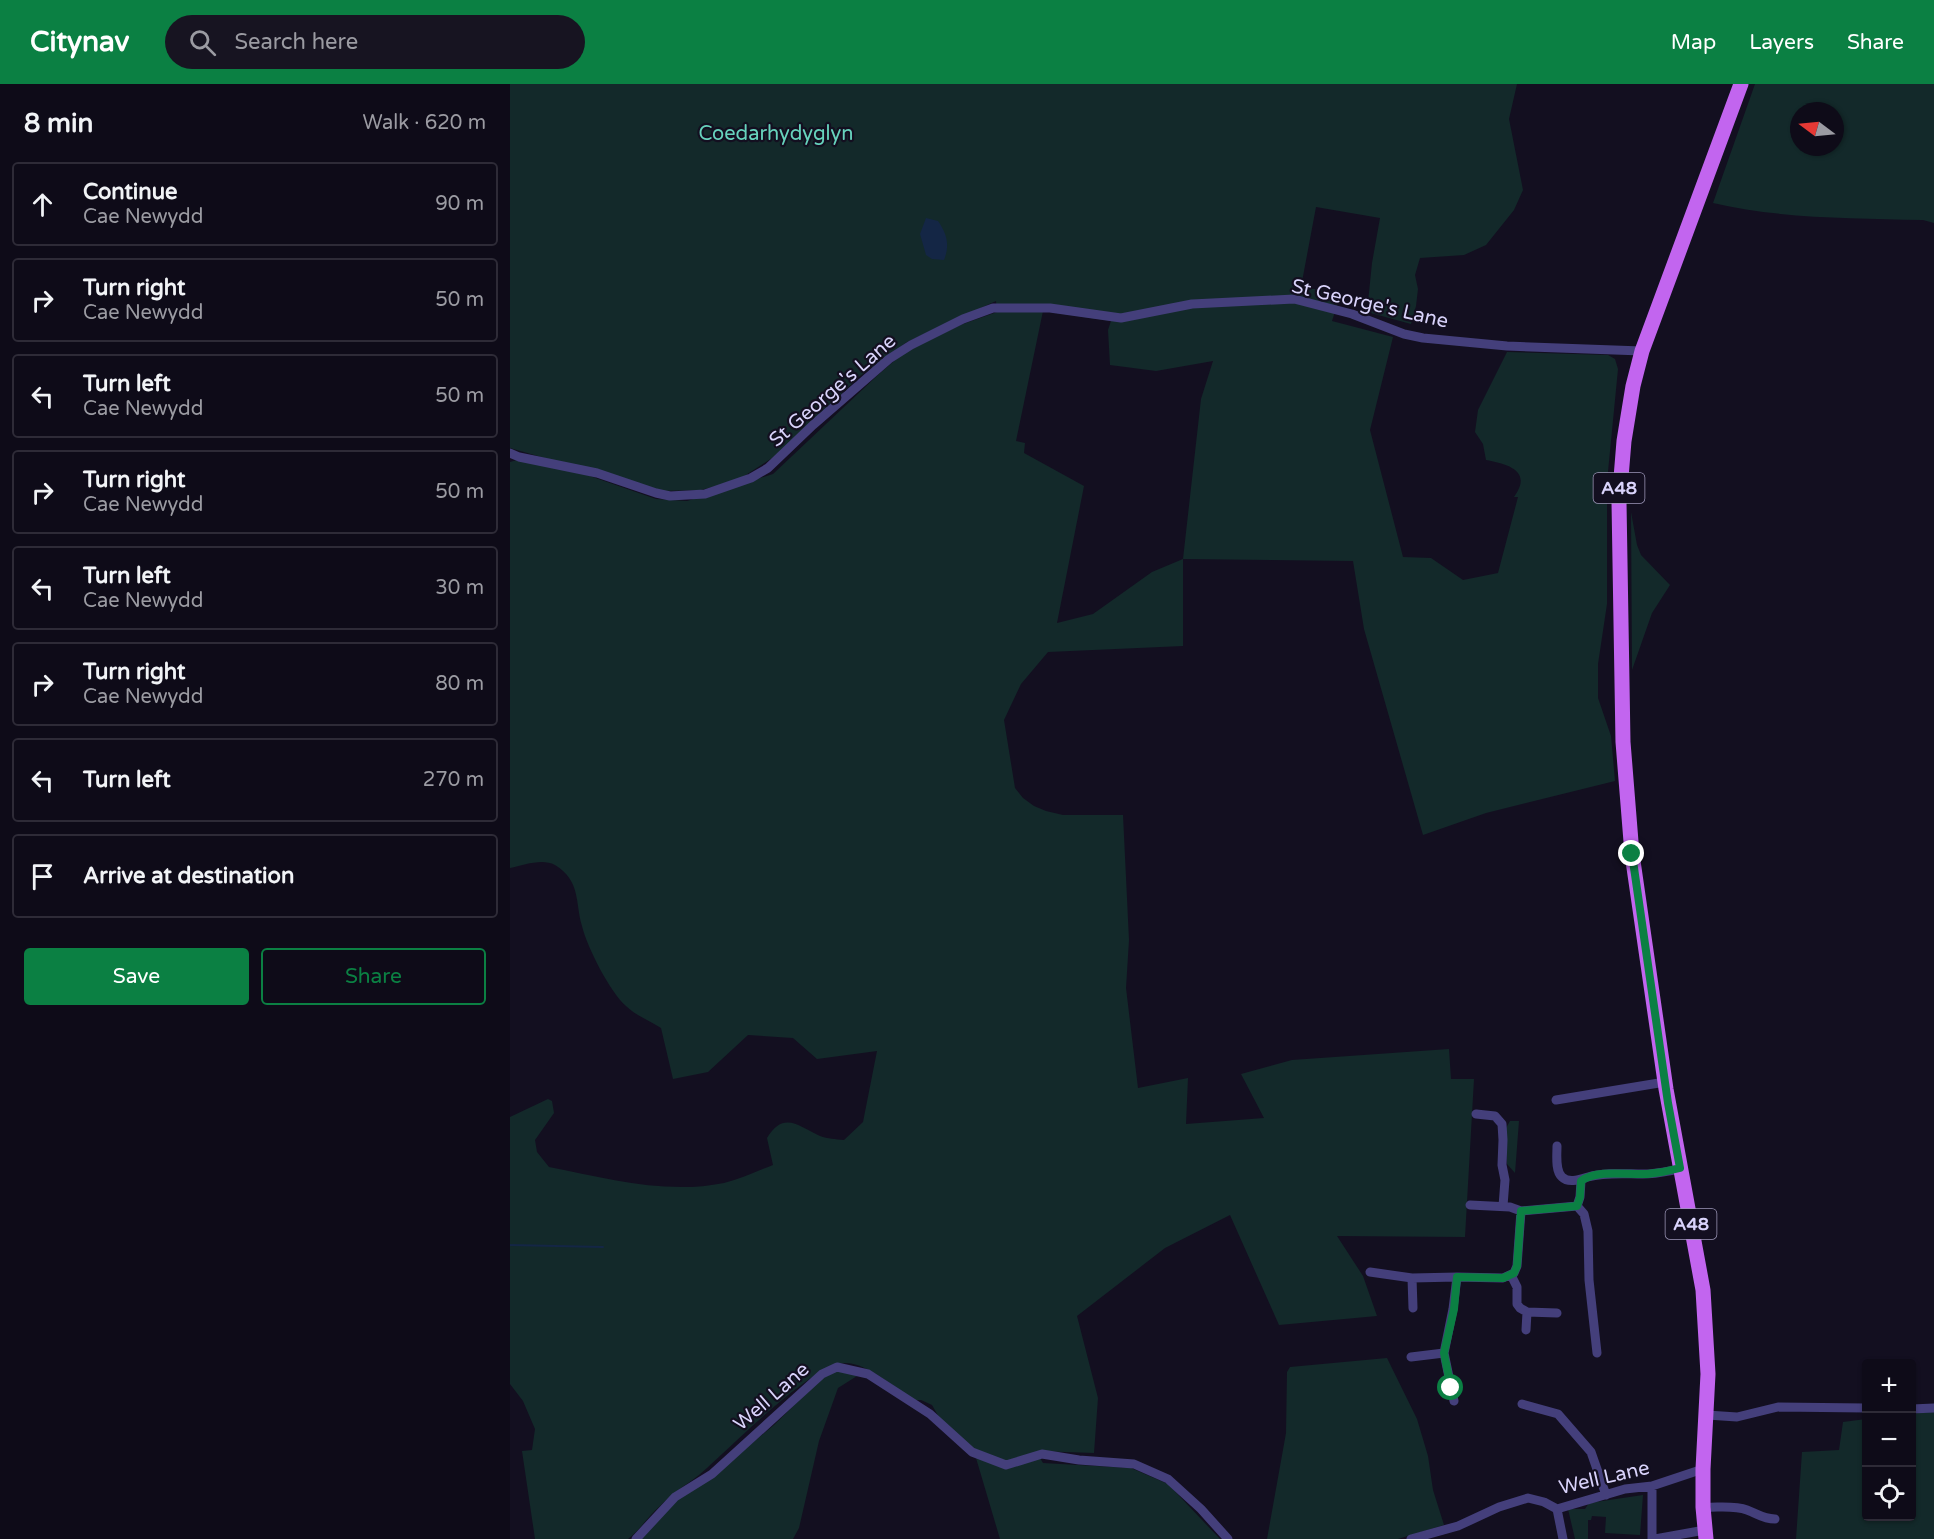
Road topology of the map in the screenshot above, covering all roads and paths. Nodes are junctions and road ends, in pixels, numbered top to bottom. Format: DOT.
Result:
graph roads {
  1 [pos="1741,84"];
  2 [pos="1642,351"];
  3 [pos="510,453"];
  4 [pos="1665,1082"];
  5 [pos="1556,1100"];
  6 [pos="1476,1114"];
  7 [pos="1557,1146"];
  8 [pos="1680,1168"];
  9 [pos="1581,1181"];
  10 [pos="1470,1205"];
  11 [pos="1503,1206"];
  12 [pos="1577,1206"];
  13 [pos="1521,1211"];
  14 [pos="1370,1272"];
  15 [pos="1511,1275"];
  16 [pos="1457,1277"];
  17 [pos="1412,1278"];
  18 [pos="1413,1308"];
  19 [pos="1527,1312"];
  20 [pos="1557,1313"];
  21 [pos="1526,1330"];
  22 [pos="1444,1353"];
  23 [pos="1597,1353"];
  24 [pos="1411,1357"];
  25 [pos="1454,1401"];
  26 [pos="1522,1404"];
  27 [pos="1862,1408"];
  28 [pos="1916,1408"];
  29 [pos="1934,1408"];
  30 [pos="1707,1415"];
  31 [pos="1703,1468"];
  32 [pos="1652,1486"];
  33 [pos="1606,1495"];
  34 [pos="1702,1507"];
  35 [pos="1557,1509"];
  36 [pos="1775,1519"];
  37 [pos="1705,1534"];
  38 [pos="636,1539"];
  39 [pos="1228,1539"];
  40 [pos="1411,1539"];
  41 [pos="1563,1539"];
  42 [pos="1653,1539"];
  1 -- 2 [label="main road, A48"];
  2 -- 3 [label="street, St George's Lane"];
  2 -- 4 [label="main road, A48"];
  4 -- 5 [label="street"];
  4 -- 8 [label="main road, A48"];
  6 -- 11 [label="street"];
  7 -- 9 [label="street"];
  8 -- 9 [label="street"];
  8 -- 30 [label="main road, A48"];
  9 -- 12 [label="street"];
  10 -- 11 [label="street"];
  11 -- 13 [label="street"];
  12 -- 13 [label="street"];
  12 -- 23 [label="street"];
  13 -- 15 [label="street"];
  14 -- 17 [label="street"];
  15 -- 16 [label="street"];
  15 -- 19 [label="street"];
  16 -- 17 [label="street"];
  16 -- 22 [label="street"];
  17 -- 18 [label="street"];
  19 -- 20 [label="street"];
  19 -- 21 [label="street"];
  22 -- 24 [label="street"];
  22 -- 25 [label="street"];
  26 -- 33 [label="street"];
  27 -- 30 [label="street"];
  28 -- 29 [label="street"];
  30 -- 31 [label="main road, A48"];
  31 -- 32 [label="street, Well Lane"];
  31 -- 34 [label="main road, A48"];
  32 -- 33 [label="street, Well Lane"];
  32 -- 42 [label="street"];
  33 -- 35 [label="street, Well Lane"];
  34 -- 36 [label="street"];
  34 -- 37 [label="main road, A48"];
  35 -- 40 [label="street, Well Lane"];
  35 -- 41 [label="street"];
  37 -- 42 [label="street"];
  38 -- 39 [label="street, Well Lane"];
}
